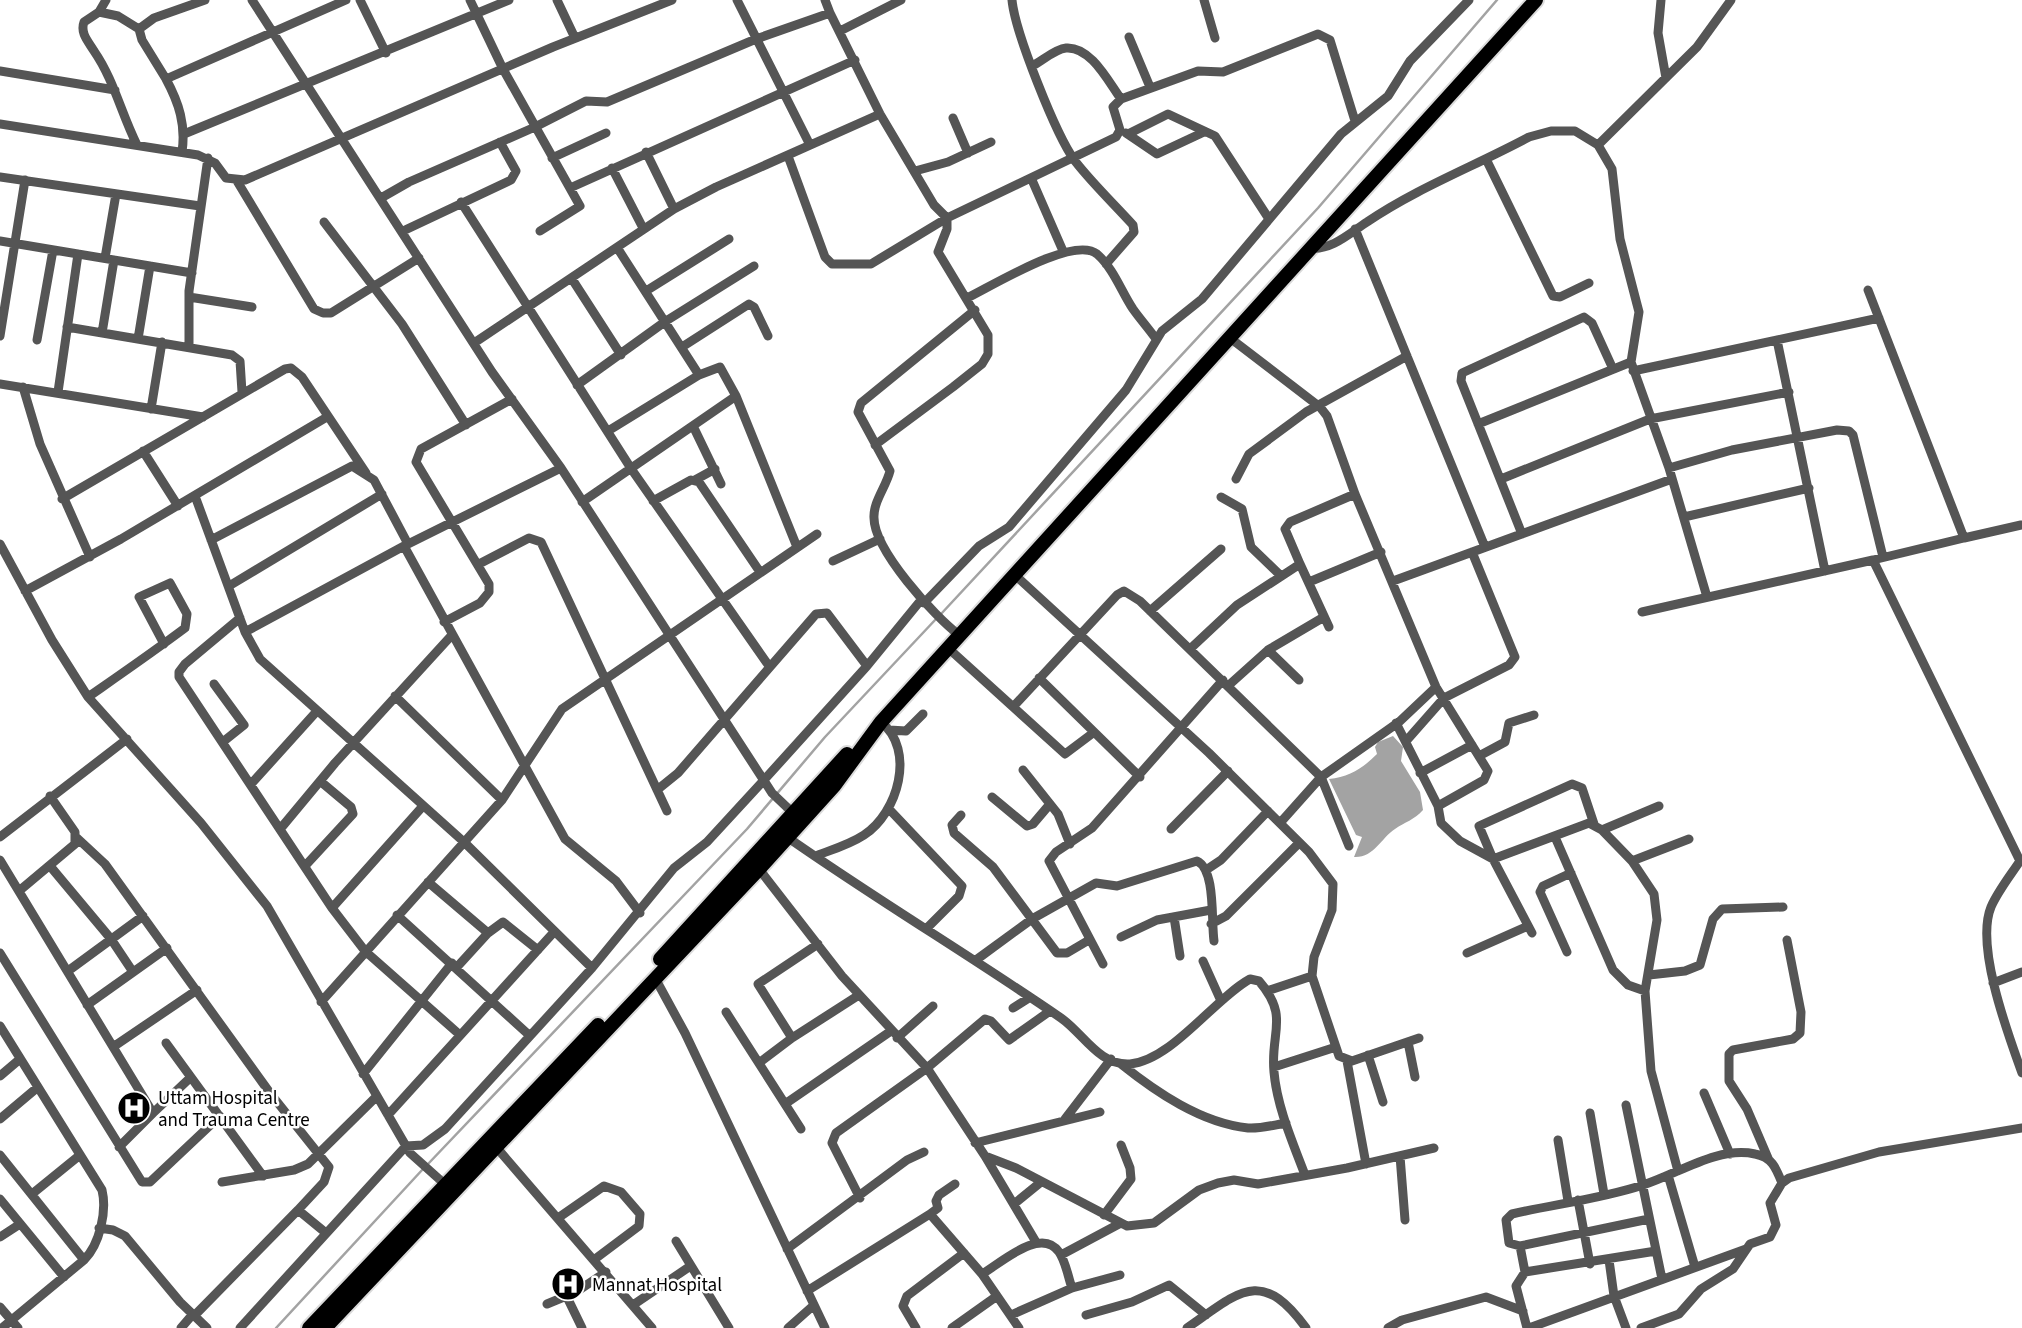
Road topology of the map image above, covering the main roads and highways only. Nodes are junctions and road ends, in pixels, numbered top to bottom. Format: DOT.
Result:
graph roads {
  1 [pos="1536,0"];
  2 [pos="866,739"];
  3 [pos="450,1189"];
  4 [pos="309,1328"];
  5 [pos="325,1328"];
  1 -- 2 [label="highway"];
  2 -- 3 [label="highway"];
  2 -- 3 [label="highway"];
  3 -- 4 [label="highway"];
  3 -- 5 [label="highway"];
}
